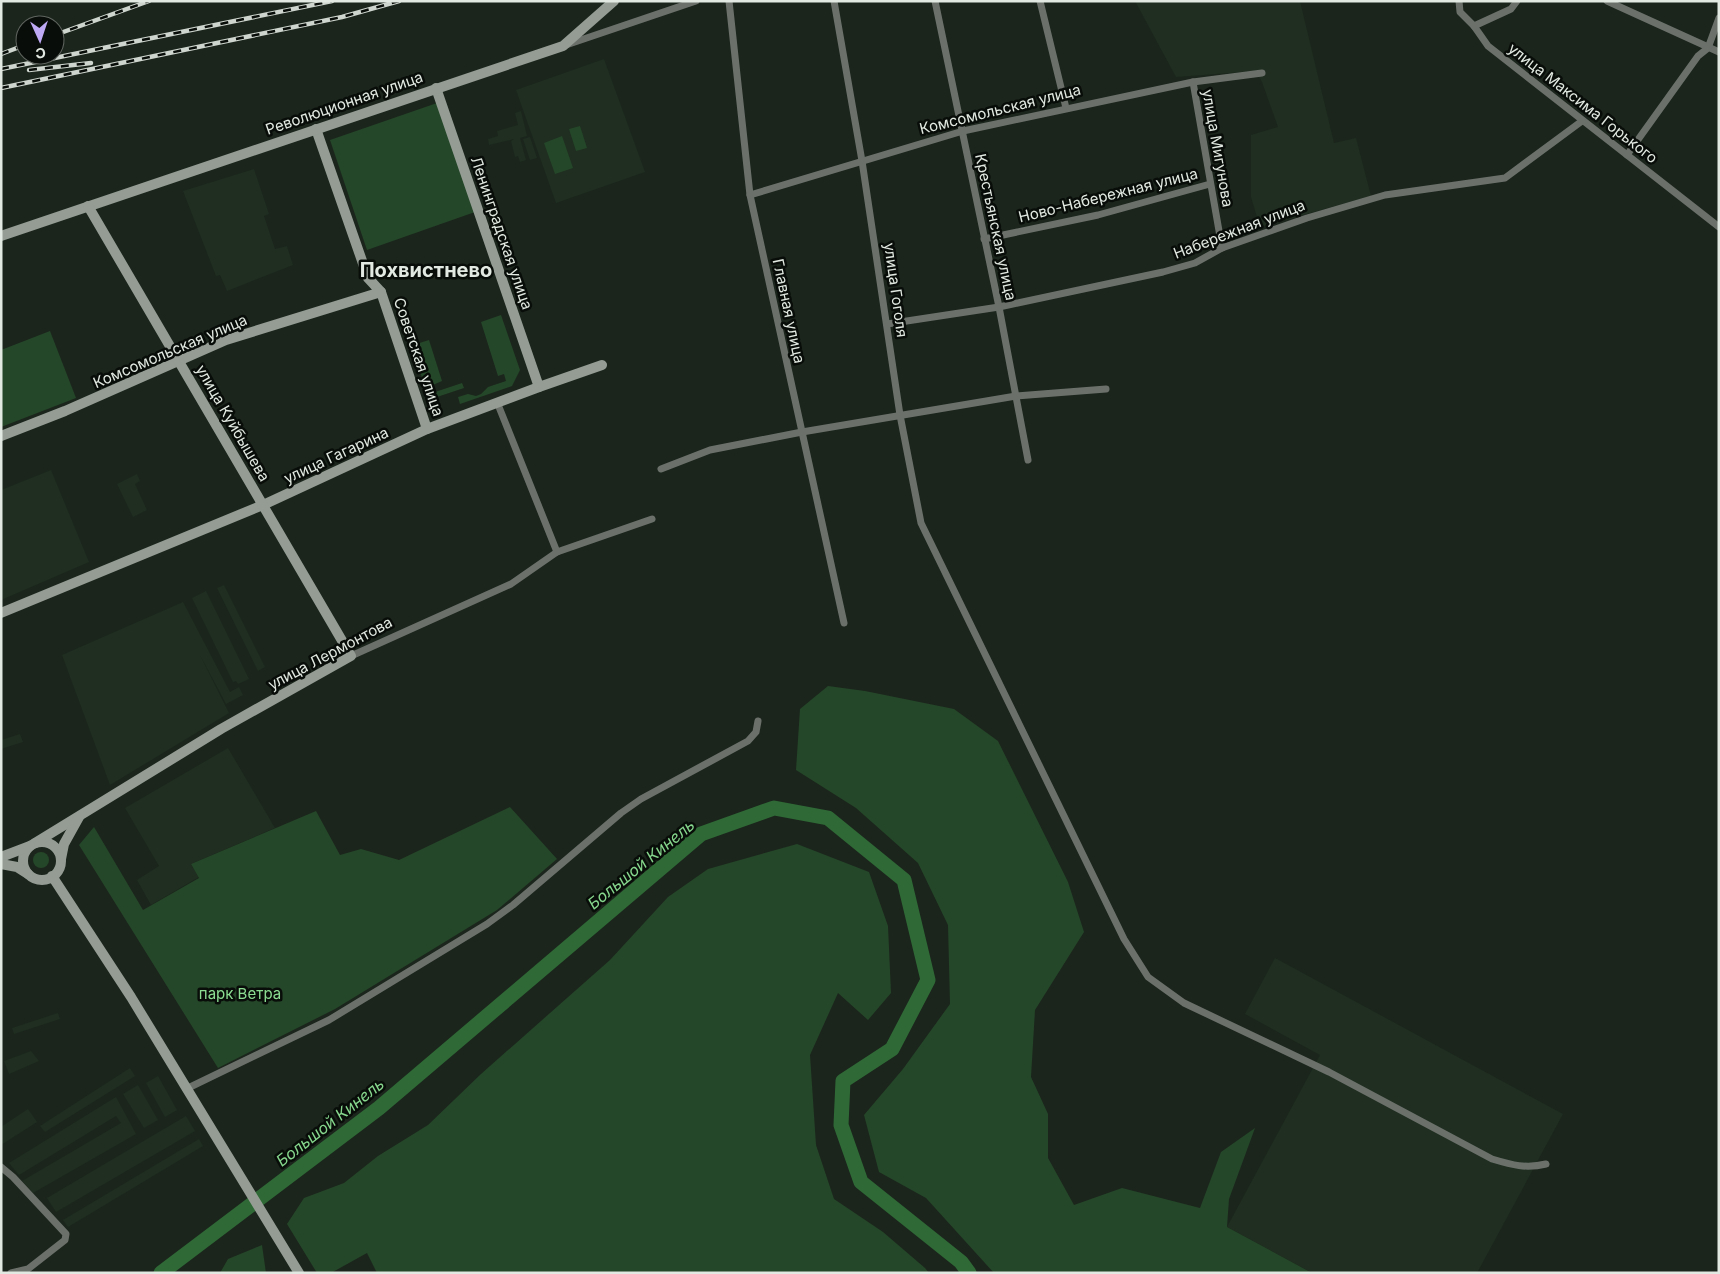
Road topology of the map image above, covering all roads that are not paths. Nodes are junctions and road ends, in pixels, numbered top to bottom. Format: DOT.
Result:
graph roads {
  1 [pos="614,1"];
  2 [pos="696,1"];
  3 [pos="729,1"];
  4 [pos="834,1"];
  5 [pos="935,1"];
  6 [pos="1040,1"];
  7 [pos="1459,1"];
  8 [pos="1517,1"];
  9 [pos="1612,3"];
  10 [pos="1719,18"];
  11 [pos="1474,26"];
  12 [pos="563,46"];
  13 [pos="1708,48"];
  14 [pos="1719,52"];
  15 [pos="1262,74"];
  16 [pos="1193,82"];
  17 [pos="436,88"];
  18 [pos="1066,108"];
  19 [pos="1582,121"];
  20 [pos="316,128"];
  21 [pos="963,131"];
  22 [pos="1627,155"];
  23 [pos="862,161"];
  24 [pos="1210,184"];
  25 [pos="750,195"];
  26 [pos="88,206"];
  27 [pos="1719,228"];
  28 [pos="1,236"];
  29 [pos="984,239"];
  30 [pos="1222,248"];
  31 [pos="381,292"];
  32 [pos="999,308"];
  33 [pos="887,324"];
  34 [pos="179,360"];
  35 [pos="602,365"];
  36 [pos="539,387"];
  37 [pos="1106,389"];
  38 [pos="1016,396"];
  39 [pos="497,402"];
  40 [pos="900,415"];
  41 [pos="427,429"];
  42 [pos="802,432"];
  43 [pos="1,436"];
  44 [pos="1028,460"];
  45 [pos="661,469"];
  46 [pos="263,505"];
  47 [pos="652,519"];
  48 [pos="557,552"];
  49 [pos="1,613"];
  50 [pos="844,623"];
  51 [pos="351,656"];
  52 [pos="758,721"];
  53 [pos="79,816"];
  54 [pos="32,845"];
  55 [pos="1,857"];
  56 [pos="61,860"];
  57 [pos="1,864"];
  58 [pos="28,874"];
  59 [pos="52,876"];
  60 [pos="186,1089"];
  61 [pos="1546,1164"];
  62 [pos="1,1167"];
  63 [pos="11,1273"];
  64 [pos="299,1273"];
  1 -- 12 [label="street"];
  2 -- 12 [label="street, Революционная улица"];
  3 -- 25 [label="street, Главная улица"];
  4 -- 23 [label="street, улица Гоголя"];
  5 -- 21 [label="street, Крестьянская улица"];
  6 -- 18 [label="street"];
  7 -- 11 [label="street, улица Максима Горького"];
  8 -- 11 [label="street"];
  9 -- 13 [label="street"];
  10 -- 13 [label="street"];
  11 -- 19 [label="street, улица Максима Горького"];
  12 -- 17 [label="street, Революционная улица"];
  13 -- 14 [label="street"];
  13 -- 22 [label="street"];
  15 -- 16 [label="street, Комсомольская улица"];
  16 -- 18 [label="street, Комсомольская улица"];
  16 -- 24 [label="street, улица Мигунова"];
  17 -- 20 [label="street, Революционная улица"];
  17 -- 36 [label="street, Ленинградская улица"];
  18 -- 21 [label="street, Комсомольская улица"];
  19 -- 22 [label="street, улица Максима Горького"];
  19 -- 30 [label="street, Набережная улица"];
  20 -- 26 [label="street, Революционная улица"];
  20 -- 31 [label="street, Советская улица"];
  21 -- 23 [label="street, Комсомольская улица"];
  21 -- 29 [label="street, Крестьянская улица"];
  22 -- 27 [label="street, улица Максима Горького"];
  23 -- 25 [label="street, Комсомольская улица"];
  23 -- 33 [label="street, улица Гоголя"];
  24 -- 29 [label="street, Ново-Набережная улица"];
  24 -- 30 [label="street, улица Мигунова"];
  25 -- 42 [label="street, Главная улица"];
  26 -- 28 [label="street, Революционная улица"];
  26 -- 34 [label="street, улица Куйбышева"];
  29 -- 32 [label="street, Крестьянская улица"];
  30 -- 32 [label="street, Набережная улица"];
  31 -- 34 [label="street, Комсомольская улица"];
  31 -- 41 [label="street, Советская улица"];
  32 -- 33 [label="street, Набережная улица"];
  32 -- 38 [label="street, Крестьянская улица"];
  33 -- 40 [label="street, улица Гоголя"];
  34 -- 43 [label="street, Комсомольская улица"];
  34 -- 46 [label="street, улица Куйбышева"];
  35 -- 36 [label="street, улица Гагарина"];
  36 -- 39 [label="street, улица Гагарина"];
  37 -- 38 [label="street"];
  38 -- 40 [label="street"];
  38 -- 44 [label="street, Крестьянская улица"];
  39 -- 41 [label="street, улица Гагарина"];
  39 -- 48 [label="street"];
  40 -- 42 [label="street"];
  40 -- 61 [label="street, улица Гоголя"];
  41 -- 46 [label="street, улица Гагарина"];
  42 -- 45 [label="street"];
  42 -- 50 [label="street, Главная улица"];
  46 -- 49 [label="street, улица Гагарина"];
  46 -- 51 [label="street, улица Куйбышева"];
  47 -- 48 [label="street, улица Лермонтова"];
  48 -- 51 [label="street, улица Лермонтова"];
  51 -- 53 [label="street, улица Лермонтова"];
  52 -- 60 [label="street"];
  53 -- 54 [label="street, улица Лермонтова"];
  53 -- 56 [label="street"];
  54 -- 55 [label="street, улица Лермонтова"];
  54 -- 56 [label="street"];
  54 -- 58 [label="street"];
  56 -- 59 [label="street"];
  57 -- 58 [label="street"];
  58 -- 59 [label="street"];
  59 -- 60 [label="street"];
  60 -- 64 [label="street"];
  62 -- 63 [label="street"];
}
